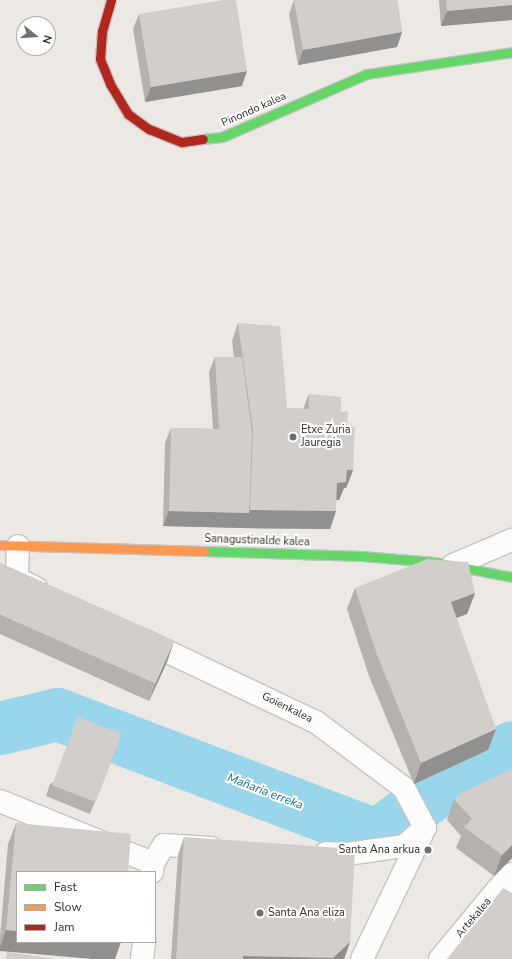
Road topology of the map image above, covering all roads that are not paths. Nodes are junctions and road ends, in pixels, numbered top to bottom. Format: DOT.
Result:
graph roads {
  1 [pos="111,0"];
  2 [pos="512,52"];
  3 [pos="512,540"];
  4 [pos="9,546"];
  5 [pos="453,565"];
  6 [pos="512,577"];
  7 [pos="52,596"];
  8 [pos="124,630"];
  9 [pos="0,801"];
  10 [pos="425,828"];
  11 [pos="236,849"];
  12 [pos="307,852"];
  13 [pos="152,868"];
  14 [pos="512,874"];
  15 [pos="504,895"];
  16 [pos="144,943"];
  17 [pos="142,959"];
  18 [pos="362,959"];
  19 [pos="440,959"];
  1 -- 2 [label="street, Pinondo kalea"];
  3 -- 5 [label="street"];
  4 -- 5 [label="street, Sanagustinalde kalea"];
  4 -- 7 [label="street"];
  5 -- 6 [label="street, Sanagustinalde kalea"];
  8 -- 10 [label="street, Goienkalea"];
  9 -- 13 [label="street"];
  10 -- 12 [label="street"];
  10 -- 18 [label="street"];
  11 -- 13 [label="street"];
  14 -- 15 [label="street, Artekalea"];
  15 -- 19 [label="street, Artekalea"];
  16 -- 17 [label="street"];
}
